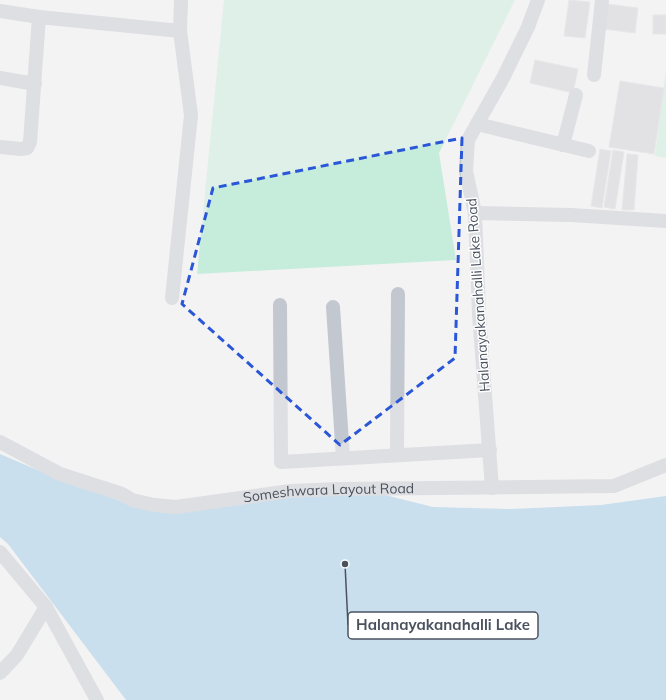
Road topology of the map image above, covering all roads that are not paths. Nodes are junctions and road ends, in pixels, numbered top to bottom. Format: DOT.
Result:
graph roads {
  1 [pos="181,0"];
  2 [pos="538,0"];
  3 [pos="602,0"];
  4 [pos="0,11"];
  5 [pos="39,17"];
  6 [pos="180,32"];
  7 [pos="594,75"];
  8 [pos="0,78"];
  9 [pos="34,84"];
  10 [pos="576,95"];
  11 [pos="477,124"];
  12 [pos="563,145"];
  13 [pos="0,147"];
  14 [pos="588,151"];
  15 [pos="475,213"];
  16 [pos="666,221"];
  17 [pos="398,294"];
  18 [pos="172,298"];
  19 [pos="280,305"];
  20 [pos="333,307"];
  21 [pos="0,442"];
  22 [pos="490,450"];
  23 [pos="397,455"];
  24 [pos="343,458"];
  25 [pos="666,465"];
  26 [pos="492,488"];
  27 [pos="0,552"];
  28 [pos="46,607"];
  29 [pos="0,673"];
  30 [pos="97,700"];
  1 -- 6 [label="street"];
  2 -- 11 [label="street, Halanayakanahalli Lake Road"];
  3 -- 7 [label="street"];
  4 -- 5 [label="street"];
  5 -- 6 [label="street"];
  5 -- 9 [label="street"];
  6 -- 18 [label="street"];
  8 -- 9 [label="street"];
  9 -- 13 [label="street"];
  10 -- 12 [label="street"];
  11 -- 12 [label="street"];
  11 -- 15 [label="street, Halanayakanahalli Lake Road"];
  12 -- 14 [label="street"];
  15 -- 16 [label="street"];
  15 -- 22 [label="street, Halanayakanahalli Lake Road"];
  17 -- 23 [label="street"];
  19 -- 24 [label="street"];
  20 -- 24 [label="street"];
  21 -- 26 [label="street, Someshwara Layout Road"];
  22 -- 23 [label="street"];
  22 -- 26 [label="street, Halanayakanahalli Lake Road"];
  23 -- 24 [label="street"];
  25 -- 26 [label="street, Someshwara Layout Road"];
  27 -- 28 [label="street"];
  28 -- 29 [label="street"];
  28 -- 30 [label="street"];
}
